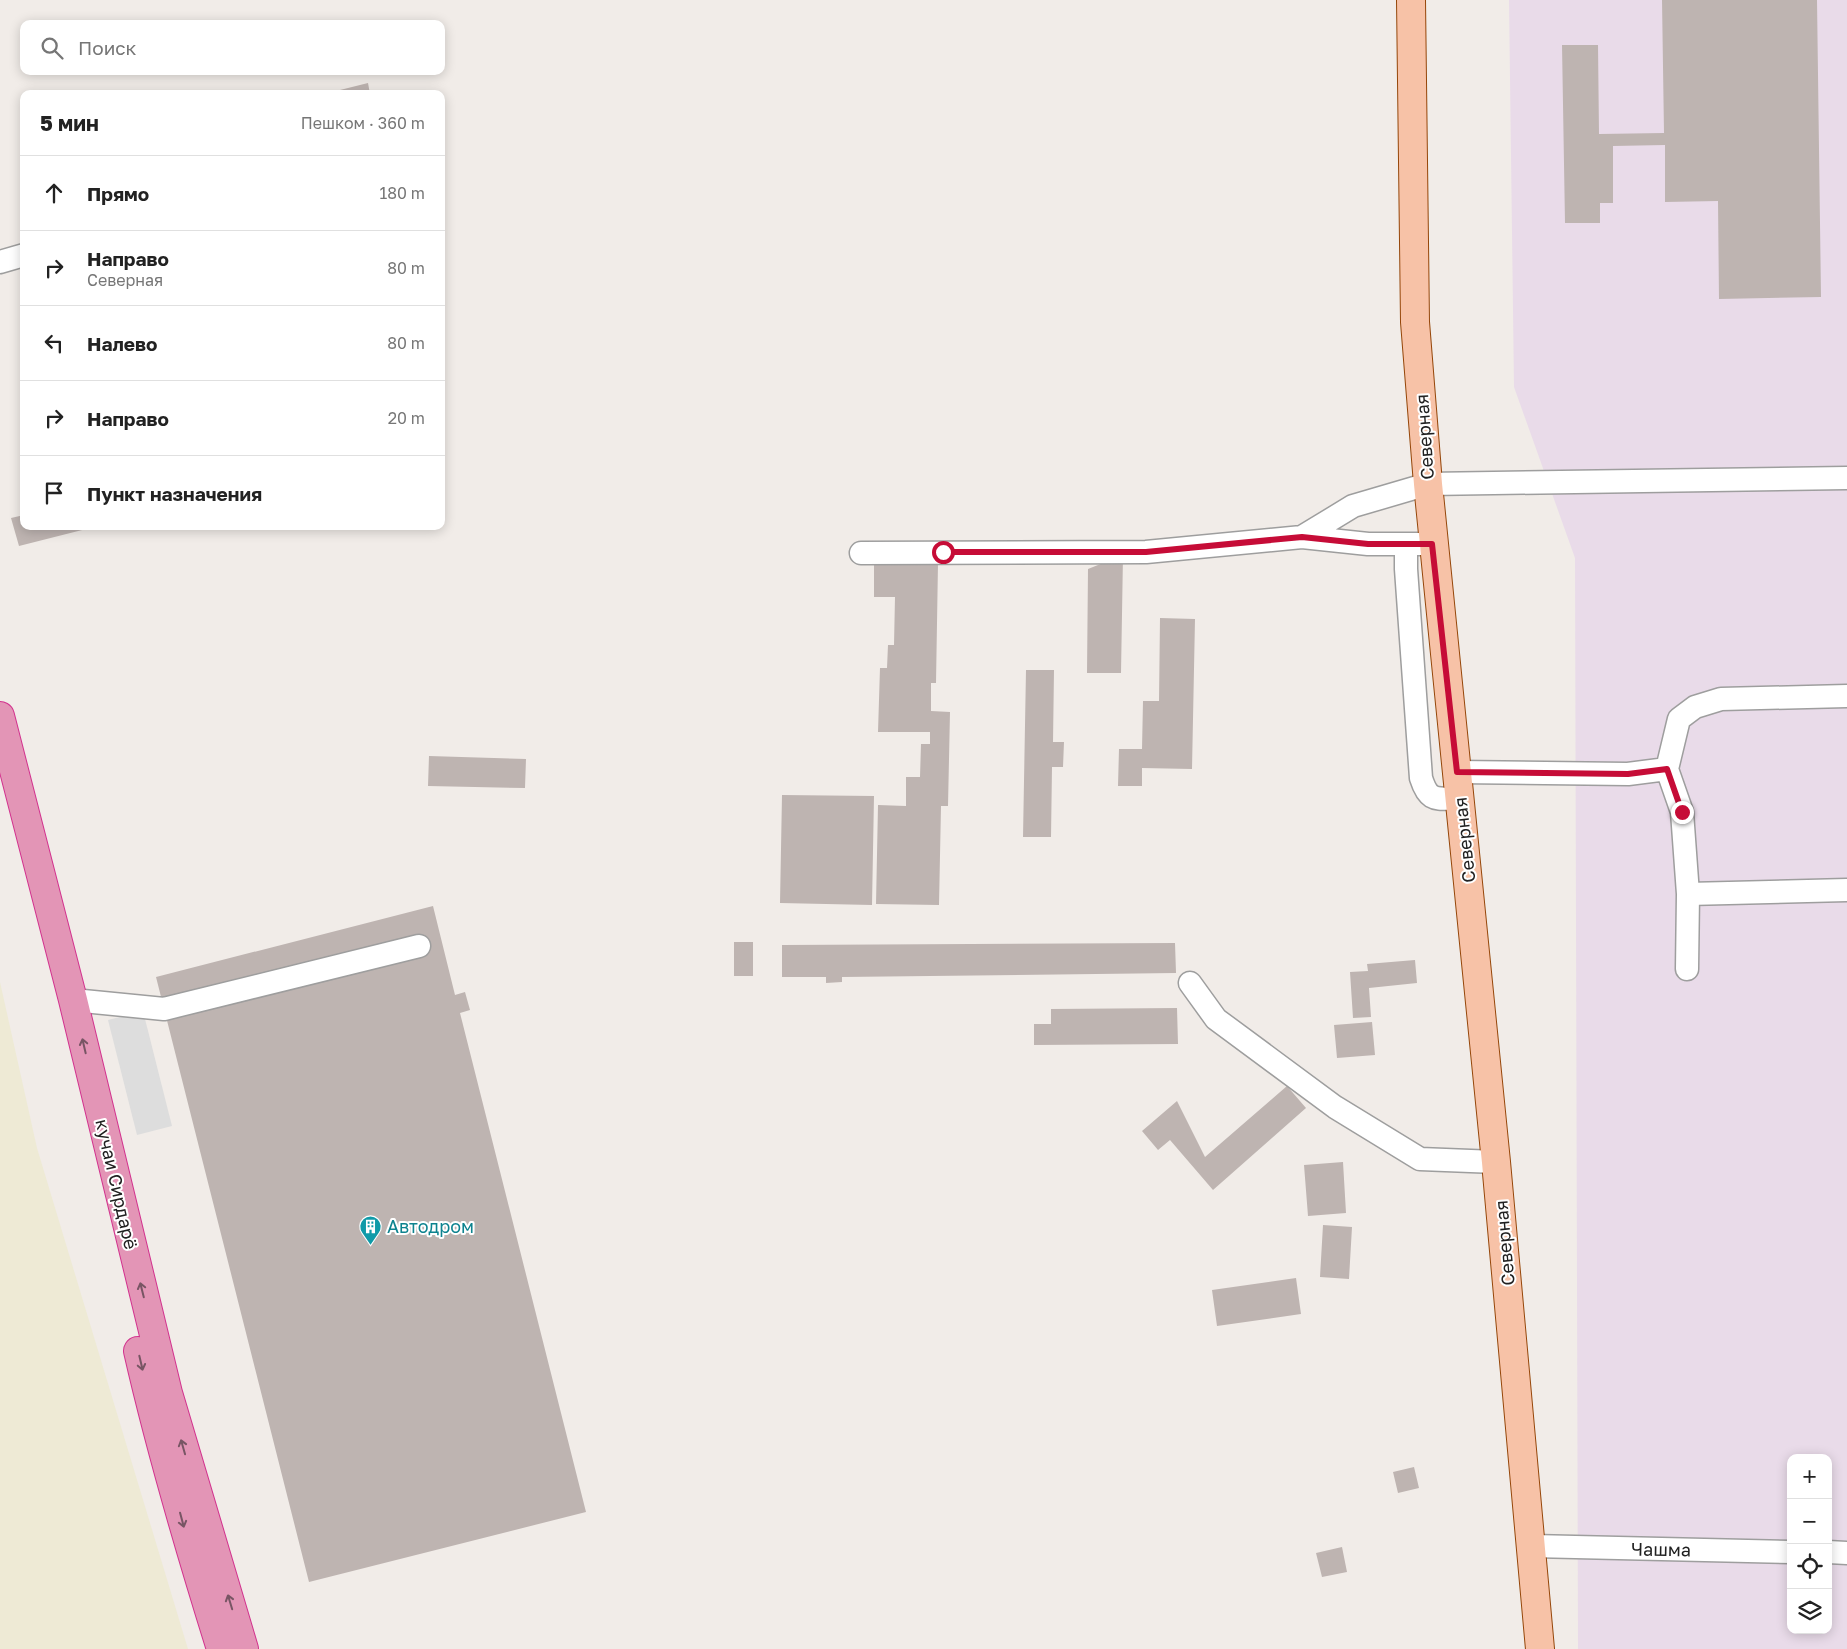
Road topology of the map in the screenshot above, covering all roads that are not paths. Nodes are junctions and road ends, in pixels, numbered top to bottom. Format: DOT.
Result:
graph roads {
  1 [pos="1411,0"];
  2 [pos="20,256"];
  3 [pos="0,262"];
  4 [pos="1847,478"];
  5 [pos="1428,484"];
  6 [pos="1302,537"];
  7 [pos="1419,544"];
  8 [pos="861,553"];
  9 [pos="1847,696"];
  10 [pos="0,716"];
  11 [pos="1667,769"];
  12 [pos="1457,772"];
  13 [pos="0,789"];
  14 [pos="1460,799"];
  15 [pos="1847,890"];
  16 [pos="1688,894"];
  17 [pos="419,946"];
  18 [pos="1687,969"];
  19 [pos="1190,983"];
  20 [pos="64,1001"];
  21 [pos="1496,1162"];
  22 [pos="1532,1546"];
  23 [pos="1787,1552"];
  24 [pos="1832,1552"];
  25 [pos="1847,1553"];
  26 [pos="221,1649"];
  27 [pos="244,1649"];
  28 [pos="1540,1649"];
  1 -- 5 [label="main road, Северная"];
  2 -- 3 [label="street"];
  4 -- 5 [label="street"];
  5 -- 6 [label="street"];
  5 -- 7 [label="main road, Северная"];
  6 -- 7 [label="street"];
  6 -- 8 [label="street"];
  7 -- 12 [label="main road, Северная"];
  7 -- 14 [label="street"];
  9 -- 11 [label="street"];
  10 -- 20 [label="highway, кучаи Сирдарё"];
  11 -- 12 [label="street"];
  11 -- 16 [label="street"];
  12 -- 14 [label="main road, Северная"];
  13 -- 20 [label="highway"];
  14 -- 21 [label="main road, Северная"];
  15 -- 16 [label="street"];
  16 -- 18 [label="street"];
  17 -- 20 [label="street"];
  19 -- 21 [label="street"];
  20 -- 26 [label="highway, one-way"];
  27 -- 20 [label="highway, кучаи Сирдарё, one-way"];
  21 -- 22 [label="main road, Северная"];
  22 -- 23 [label="street, Чашма"];
  22 -- 28 [label="main road, Северная"];
  24 -- 25 [label="street"];
}
